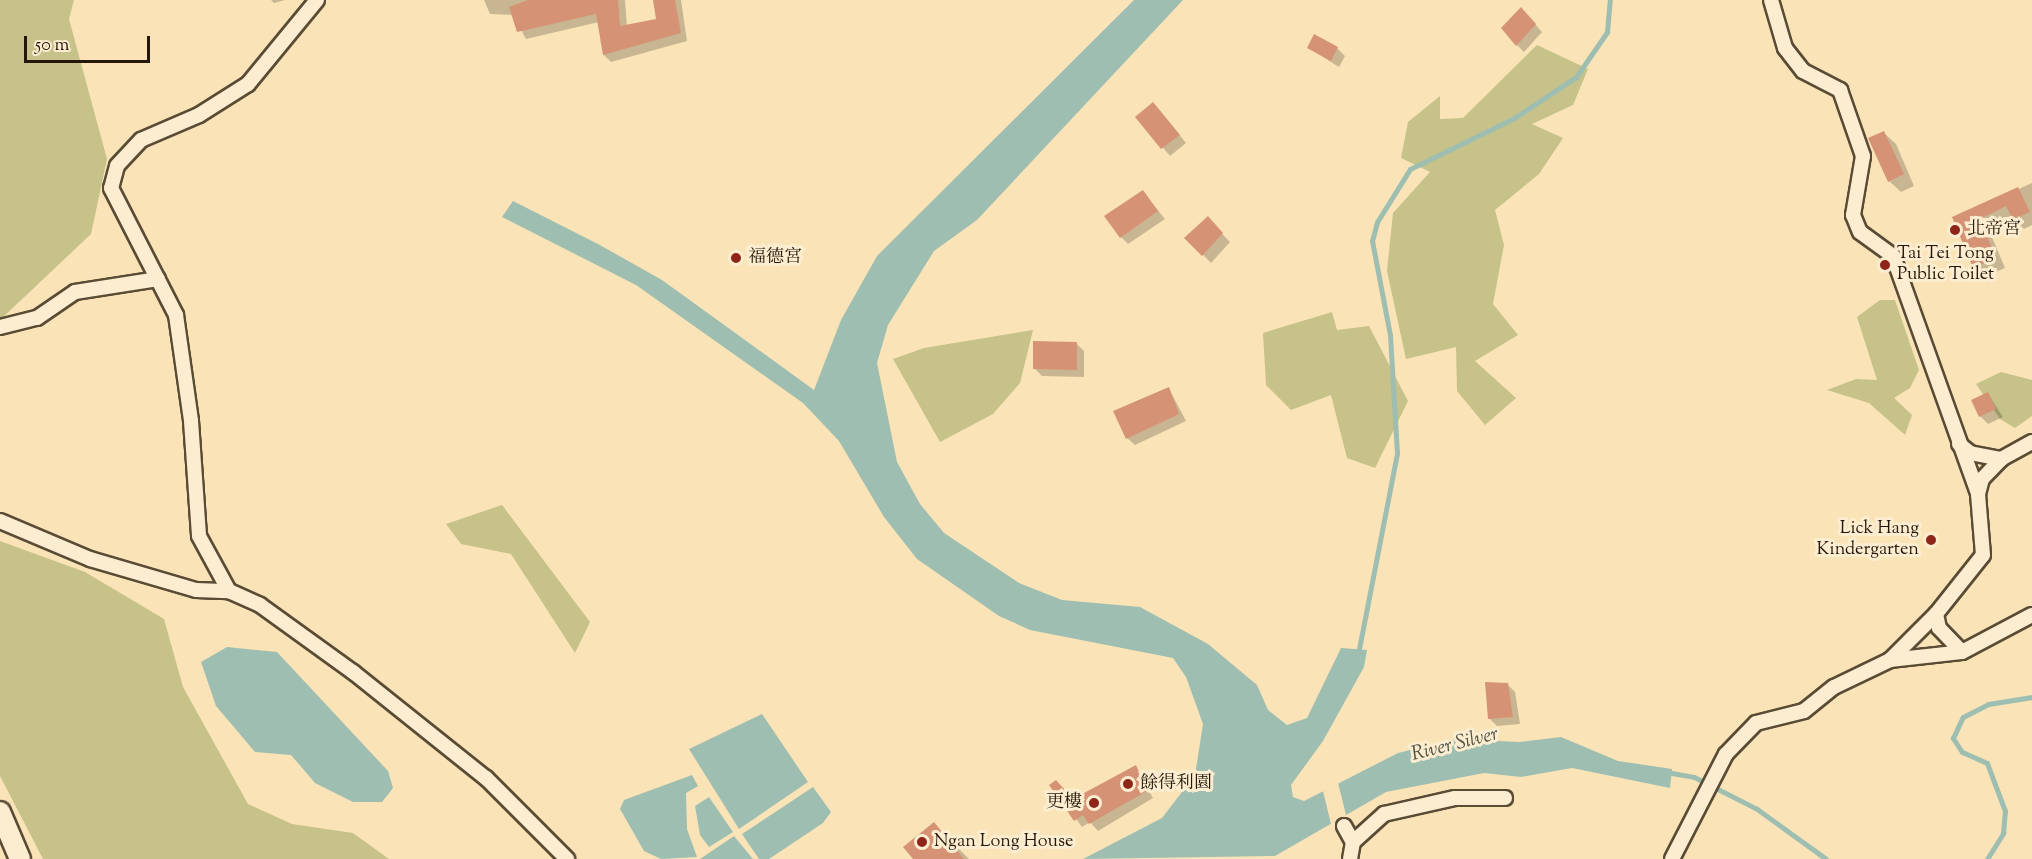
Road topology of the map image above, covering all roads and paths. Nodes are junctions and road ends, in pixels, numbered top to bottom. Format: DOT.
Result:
graph roads {
  1 [pos="317,0"];
  2 [pos="1771,0"];
  3 [pos="158,279"];
  4 [pos="0,327"];
  5 [pos="2032,442"];
  6 [pos="1959,443"];
  7 [pos="2001,459"];
  8 [pos="1978,494"];
  9 [pos="0,521"];
  10 [pos="229,591"];
  11 [pos="1936,614"];
  12 [pos="2032,615"];
  13 [pos="1962,652"];
  14 [pos="1890,660"];
  15 [pos="1505,798"];
  16 [pos="0,812"];
  17 [pos="1344,826"];
  18 [pos="1353,842"];
  19 [pos="20,859"];
  20 [pos="567,859"];
  21 [pos="1350,859"];
  22 [pos="1672,859"];
  1 -- 3 [label="street"];
  2 -- 6 [label="street"];
  3 -- 4 [label="street"];
  3 -- 10 [label="street"];
  5 -- 7 [label="street"];
  6 -- 7 [label="street"];
  6 -- 8 [label="street"];
  7 -- 8 [label="street"];
  8 -- 11 [label="street"];
  9 -- 10 [label="street"];
  10 -- 20 [label="street"];
  11 -- 13 [label="street"];
  11 -- 14 [label="street"];
  12 -- 13 [label="street"];
  13 -- 14 [label="street"];
  14 -- 22 [label="street"];
  15 -- 18 [label="street"];
  16 -- 19 [label="main road"];
  17 -- 18 [label="street"];
  18 -- 21 [label="street"];
}
